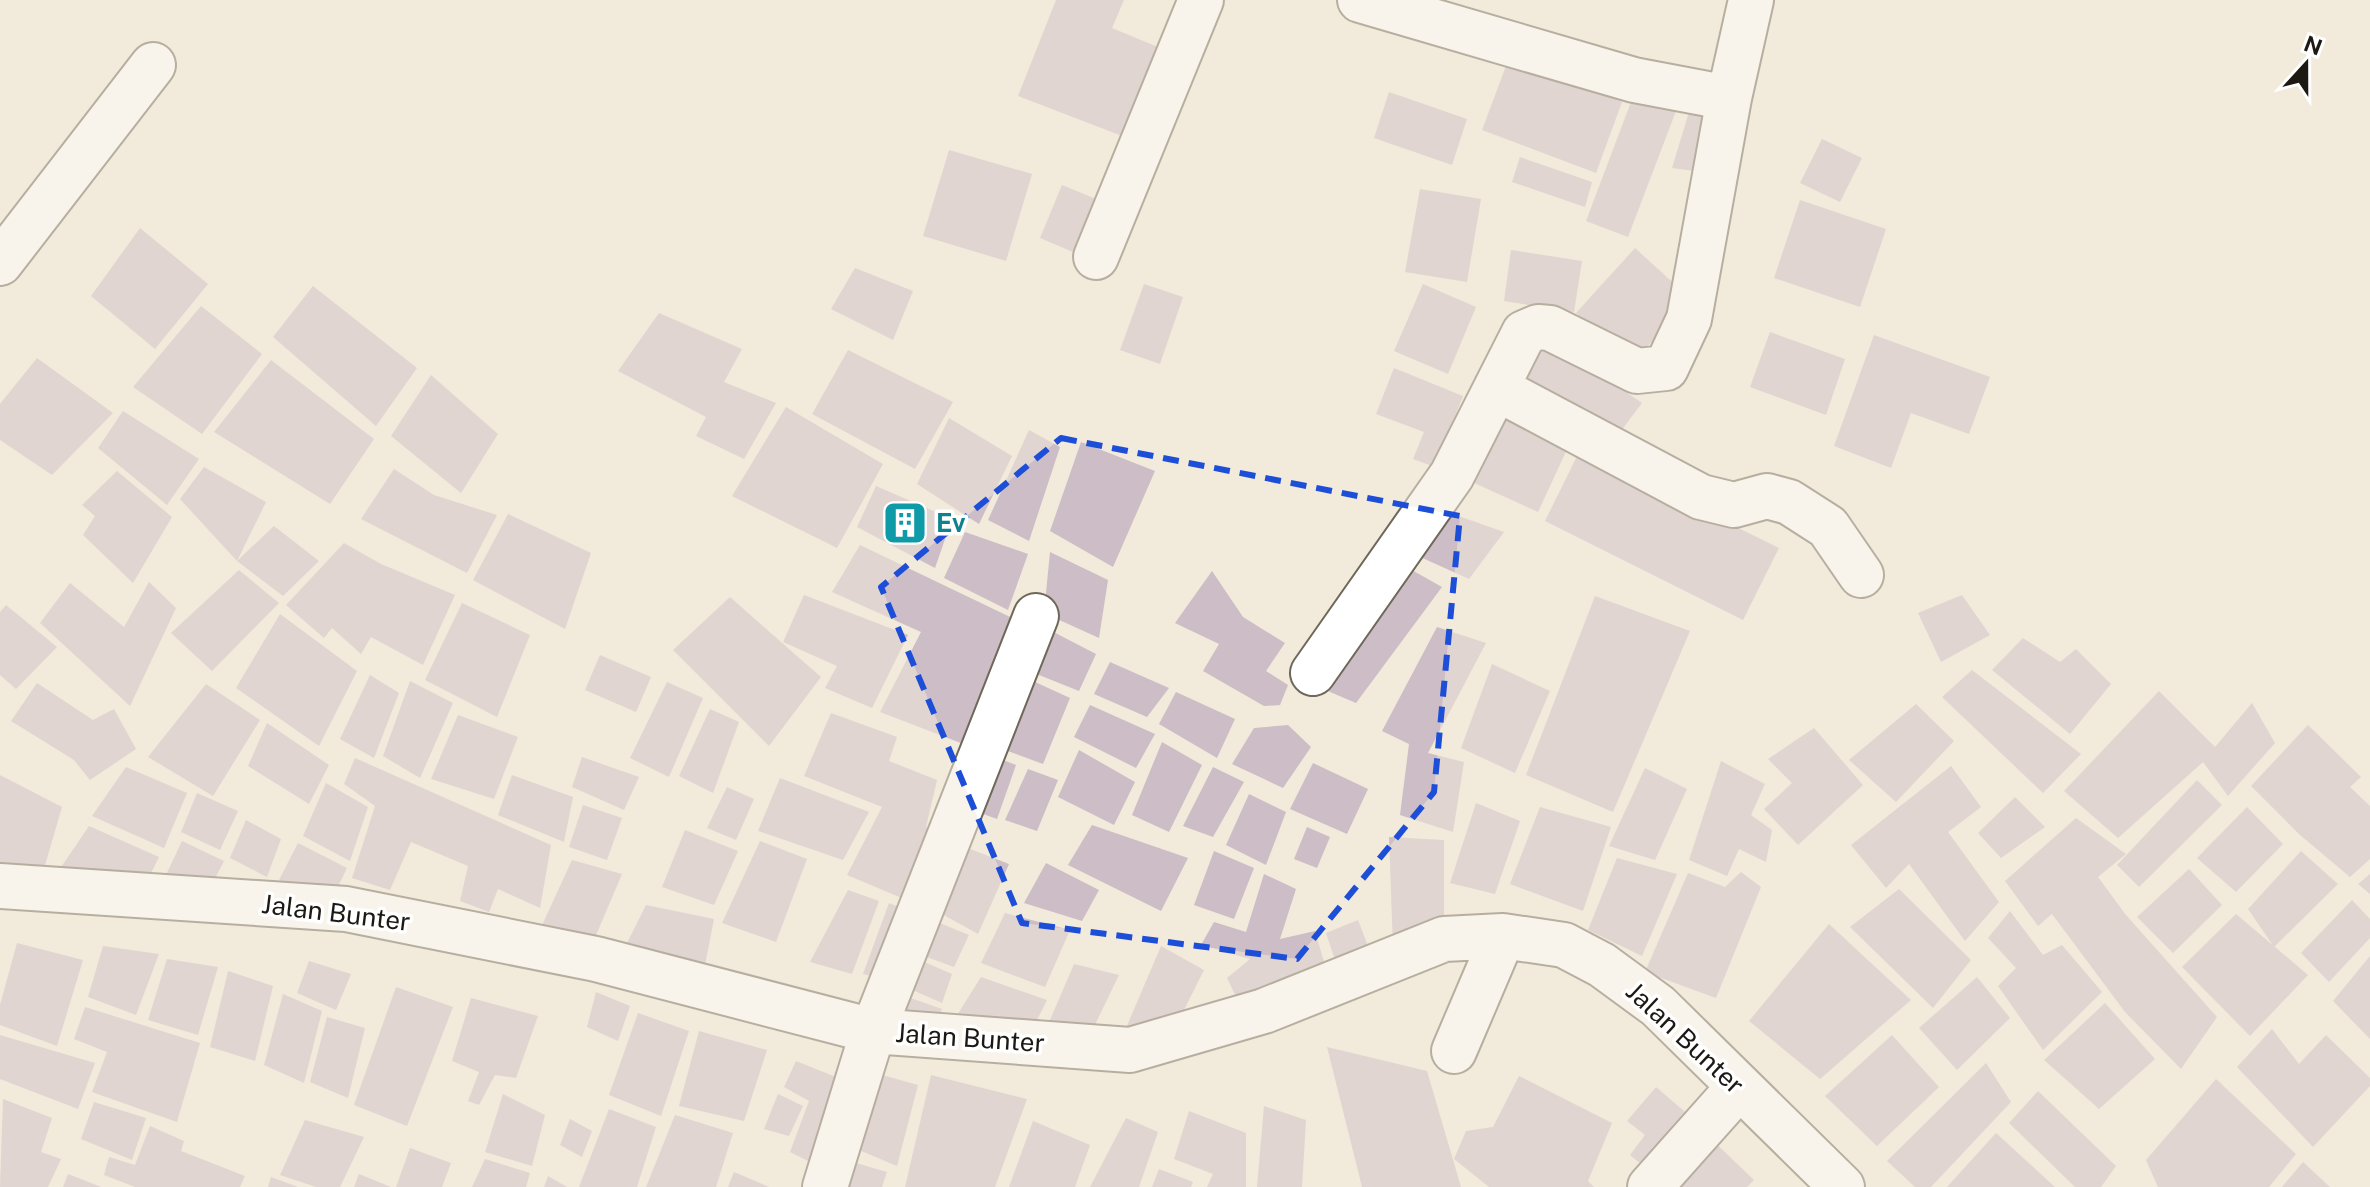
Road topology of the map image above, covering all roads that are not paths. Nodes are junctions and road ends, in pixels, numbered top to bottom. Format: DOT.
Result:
graph roads {
  1 [pos="1201,0"];
  2 [pos="1360,0"];
  3 [pos="1751,0"];
  4 [pos="153,65"];
  5 [pos="1729,98"];
  6 [pos="1096,257"];
  7 [pos="0,263"];
  8 [pos="1496,388"];
  9 [pos="1861,575"];
  10 [pos="1036,616"];
  11 [pos="1313,673"];
  12 [pos="0,886"];
  13 [pos="1503,936"];
  14 [pos="873,1031"];
  15 [pos="1454,1051"];
  16 [pos="1739,1087"];
  17 [pos="825,1187"];
  18 [pos="1650,1187"];
  19 [pos="1842,1187"];
  1 -- 6 [label="street"];
  2 -- 5 [label="street"];
  3 -- 5 [label="street"];
  4 -- 7 [label="street"];
  5 -- 8 [label="street"];
  8 -- 9 [label="street"];
  8 -- 11 [label="street"];
  10 -- 14 [label="street"];
  12 -- 14 [label="street, Jalan Bunter"];
  13 -- 14 [label="street, Jalan Bunter"];
  13 -- 15 [label="street"];
  13 -- 16 [label="street, Jalan Bunter"];
  14 -- 17 [label="street"];
  16 -- 18 [label="street"];
  16 -- 19 [label="street, Jalan Bunter"];
}
